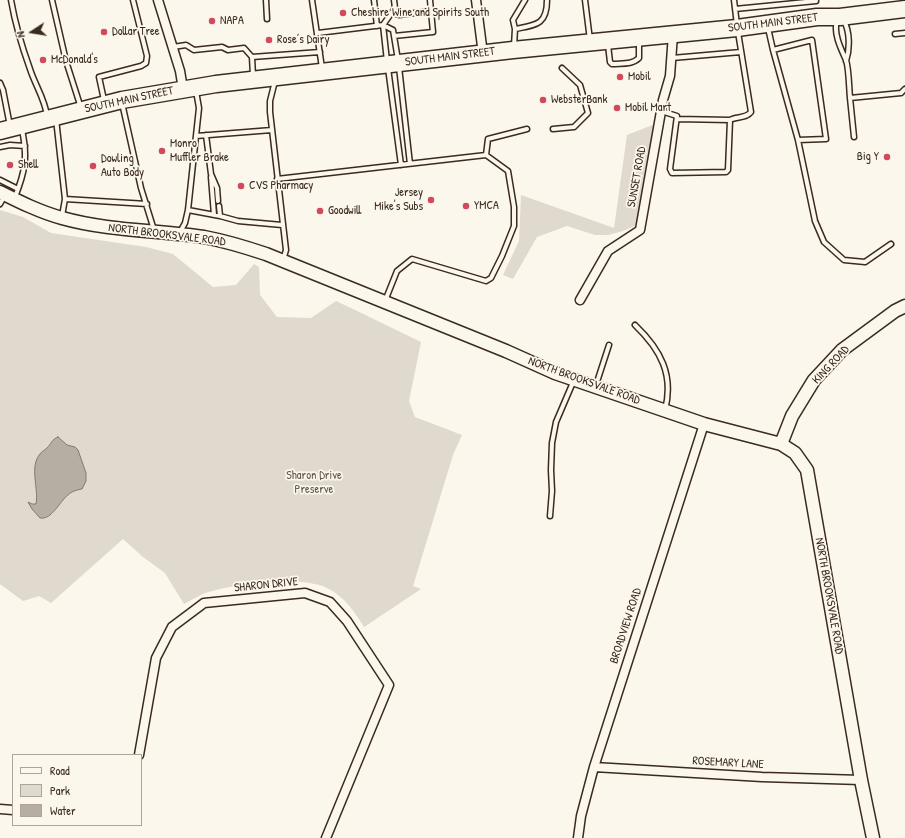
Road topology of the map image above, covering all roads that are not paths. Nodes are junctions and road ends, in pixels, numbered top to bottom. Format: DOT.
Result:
graph roads {
  1 [pos="11,0"];
  2 [pos="52,0"];
  3 [pos="133,0"];
  4 [pos="158,0"];
  5 [pos="266,0"];
  6 [pos="312,0"];
  7 [pos="374,0"];
  8 [pos="394,0"];
  9 [pos="430,0"];
  10 [pos="476,0"];
  11 [pos="525,0"];
  12 [pos="546,0"];
  13 [pos="586,0"];
  14 [pos="734,0"];
  15 [pos="816,1"];
  16 [pos="735,9"];
  17 [pos="905,9"];
  18 [pos="431,11"];
  19 [pos="392,12"];
  20 [pos="816,12"];
  21 [pos="840,17"];
  22 [pos="267,19"];
  23 [pos="767,23"];
  24 [pos="383,25"];
  25 [pos="377,26"];
  26 [pos="737,28"];
  27 [pos="515,29"];
  28 [pos="318,33"];
  29 [pos="905,33"];
  30 [pos="673,34"];
  31 [pos="896,34"];
  32 [pos="394,36"];
  33 [pos="639,38"];
  34 [pos="608,41"];
  35 [pos="590,42"];
  36 [pos="173,48"];
  37 [pos="513,50"];
  38 [pos="773,50"];
  39 [pos="320,52"];
  40 [pos="741,52"];
  41 [pos="483,54"];
  42 [pos="252,57"];
  43 [pos="672,58"];
  44 [pos="846,61"];
  45 [pos="393,64"];
  46 [pos="562,68"];
  47 [pos="323,72"];
  48 [pos="276,77"];
  49 [pos="253,79"];
  50 [pos="0,83"];
  51 [pos="189,88"];
  52 [pos="905,89"];
  53 [pos="850,98"];
  54 [pos="122,100"];
  55 [pos="105,104"];
  56 [pos="82,110"];
  57 [pos="661,111"];
  58 [pos="52,117"];
  59 [pos="677,119"];
  60 [pos="730,120"];
  61 [pos="10,128"];
  62 [pos="527,129"];
  63 [pos="552,129"];
  64 [pos="272,130"];
  65 [pos="206,135"];
  66 [pos="196,136"];
  67 [pos="854,137"];
  68 [pos="798,140"];
  69 [pos="25,146"];
  70 [pos="0,147"];
  71 [pos="486,155"];
  72 [pos="410,164"];
  73 [pos="401,165"];
  74 [pos="211,174"];
  75 [pos="277,179"];
  76 [pos="0,180"];
  77 [pos="7,196"];
  78 [pos="65,200"];
  79 [pos="218,201"];
  80 [pos="147,204"];
  81 [pos="219,206"];
  82 [pos="188,210"];
  83 [pos="214,215"];
  84 [pos="220,216"];
  85 [pos="61,218"];
  86 [pos="282,225"];
  87 [pos="155,232"];
  88 [pos="180,234"];
  89 [pos="892,244"];
  90 [pos="283,260"];
  91 [pos="580,300"];
  92 [pos="384,302"];
  93 [pos="905,306"];
  94 [pos="635,325"];
  95 [pos="609,345"];
  96 [pos="574,380"];
  97 [pos="595,387"];
  98 [pos="664,410"];
  99 [pos="704,424"];
  100 [pos="781,444"];
  101 [pos="550,516"];
  102 [pos="139,754"];
  103 [pos="594,767"];
  104 [pos="861,780"];
  105 [pos="0,809"];
  106 [pos="12,810"];
  107 [pos="326,838"];
  108 [pos="578,838"];
  109 [pos="873,838"];
  1 -- 58 [label="lane"];
  2 -- 56 [label="lane"];
  3 -- 55 [label="lane"];
  4 -- 36 [label="street"];
  5 -- 22 [label="lane"];
  6 -- 28 [label="lane"];
  7 -- 25 [label="lane"];
  8 -- 19 [label="lane"];
  9 -- 18 [label="lane"];
  10 -- 41 [label="street"];
  11 -- 27 [label="lane"];
  12 -- 27 [label="lane"];
  13 -- 35 [label="lane"];
  14 -- 16 [label="lane"];
  15 -- 16 [label="lane"];
  15 -- 20 [label="lane"];
  16 -- 26 [label="lane"];
  17 -- 21 [label="highway, SOUTH MAIN STREET"];
  18 -- 19 [label="lane"];
  18 -- 32 [label="lane"];
  19 -- 24 [label="lane"];
  20 -- 21 [label="highway, SOUTH MAIN STREET"];
  20 -- 23 [label="highway, SOUTH MAIN STREET"];
  21 -- 44 [label="lane"];
  21 -- 44 [label="lane"];
  23 -- 26 [label="highway, SOUTH MAIN STREET"];
  23 -- 38 [label="lane"];
  24 -- 25 [label="lane"];
  24 -- 32 [label="lane"];
  24 -- 45 [label="lane"];
  25 -- 28 [label="lane"];
  26 -- 30 [label="highway, SOUTH MAIN STREET"];
  26 -- 40 [label="lane"];
  27 -- 37 [label="lane"];
  28 -- 39 [label="lane"];
  29 -- 31 [label="lane"];
  30 -- 33 [label="highway, SOUTH MAIN STREET"];
  30 -- 43 [label="street, SUNSET ROAD"];
  32 -- 45 [label="lane"];
  33 -- 34 [label="highway, SOUTH MAIN STREET"];
  33 -- 34 [label="lane"];
  34 -- 35 [label="highway, SOUTH MAIN STREET"];
  35 -- 37 [label="highway, SOUTH MAIN STREET"];
  36 -- 42 [label="lane"];
  36 -- 51 [label="street"];
  37 -- 41 [label="highway, SOUTH MAIN STREET"];
  38 -- 68 [label="lane"];
  38 -- 68 [label="lane"];
  39 -- 42 [label="lane"];
  39 -- 47 [label="lane"];
  40 -- 43 [label="lane"];
  40 -- 60 [label="lane"];
  41 -- 45 [label="highway, SOUTH MAIN STREET"];
  42 -- 49 [label="lane"];
  43 -- 57 [label="street, SUNSET ROAD"];
  44 -- 53 [label="lane"];
  45 -- 47 [label="highway, SOUTH MAIN STREET"];
  45 -- 72 [label="lane"];
  45 -- 73 [label="lane"];
  46 -- 63 [label="lane"];
  47 -- 48 [label="highway, SOUTH MAIN STREET"];
  48 -- 49 [label="highway, SOUTH MAIN STREET"];
  48 -- 64 [label="lane"];
  49 -- 51 [label="highway, SOUTH MAIN STREET"];
  50 -- 61 [label="lane"];
  51 -- 54 [label="highway, SOUTH MAIN STREET"];
  51 -- 66 [label="lane"];
  52 -- 53 [label="lane"];
  53 -- 67 [label="lane"];
  54 -- 55 [label="highway, SOUTH MAIN STREET"];
  54 -- 80 [label="lane"];
  55 -- 56 [label="highway, SOUTH MAIN STREET"];
  56 -- 58 [label="highway, SOUTH MAIN STREET"];
  57 -- 59 [label="lane"];
  57 -- 91 [label="street, SUNSET ROAD"];
  58 -- 61 [label="highway, SOUTH MAIN STREET"];
  58 -- 78 [label="lane"];
  59 -- 60 [label="lane"];
  59 -- 60 [label="lane"];
  61 -- 69 [label="lane"];
  62 -- 71 [label="lane"];
  64 -- 65 [label="lane"];
  64 -- 75 [label="lane"];
  65 -- 66 [label="lane"];
  65 -- 74 [label="lane"];
  66 -- 82 [label="lane"];
  68 -- 89 [label="lane"];
  69 -- 70 [label="lane"];
  69 -- 77 [label="lane"];
  71 -- 72 [label="lane"];
  71 -- 92 [label="lane"];
  72 -- 73 [label="lane"];
  73 -- 75 [label="lane"];
  74 -- 79 [label="lane"];
  74 -- 83 [label="lane"];
  75 -- 86 [label="lane"];
  76 -- 77 [label="lane"];
  77 -- 85 [label="main road, NORTH BROOKSVALE ROAD"];
  78 -- 80 [label="lane"];
  78 -- 85 [label="lane"];
  80 -- 87 [label="lane"];
  81 -- 84 [label="lane"];
  82 -- 83 [label="lane"];
  82 -- 88 [label="lane"];
  83 -- 84 [label="lane"];
  84 -- 86 [label="lane"];
  85 -- 87 [label="main road, NORTH BROOKSVALE ROAD"];
  86 -- 90 [label="lane"];
  87 -- 88 [label="main road, NORTH BROOKSVALE ROAD"];
  88 -- 90 [label="main road, NORTH BROOKSVALE ROAD"];
  90 -- 92 [label="main road, NORTH BROOKSVALE ROAD"];
  92 -- 96 [label="main road, NORTH BROOKSVALE ROAD"];
  93 -- 100 [label="main road, KING ROAD"];
  94 -- 98 [label="lane"];
  95 -- 97 [label="lane"];
  96 -- 97 [label="main road, NORTH BROOKSVALE ROAD"];
  96 -- 101 [label="lane"];
  97 -- 98 [label="main road, NORTH BROOKSVALE ROAD"];
  98 -- 99 [label="main road, NORTH BROOKSVALE ROAD"];
  99 -- 100 [label="main road, NORTH BROOKSVALE ROAD"];
  99 -- 103 [label="street, BROADVIEW ROAD"];
  100 -- 104 [label="main road, NORTH BROOKSVALE ROAD"];
  102 -- 107 [label="street, SHARON DRIVE"];
  103 -- 104 [label="street, ROSEMARY LANE"];
  103 -- 108 [label="street, BROADVIEW ROAD"];
  104 -- 109 [label="main road, NORTH BROOKSVALE ROAD"];
  105 -- 106 [label="street"];
}
